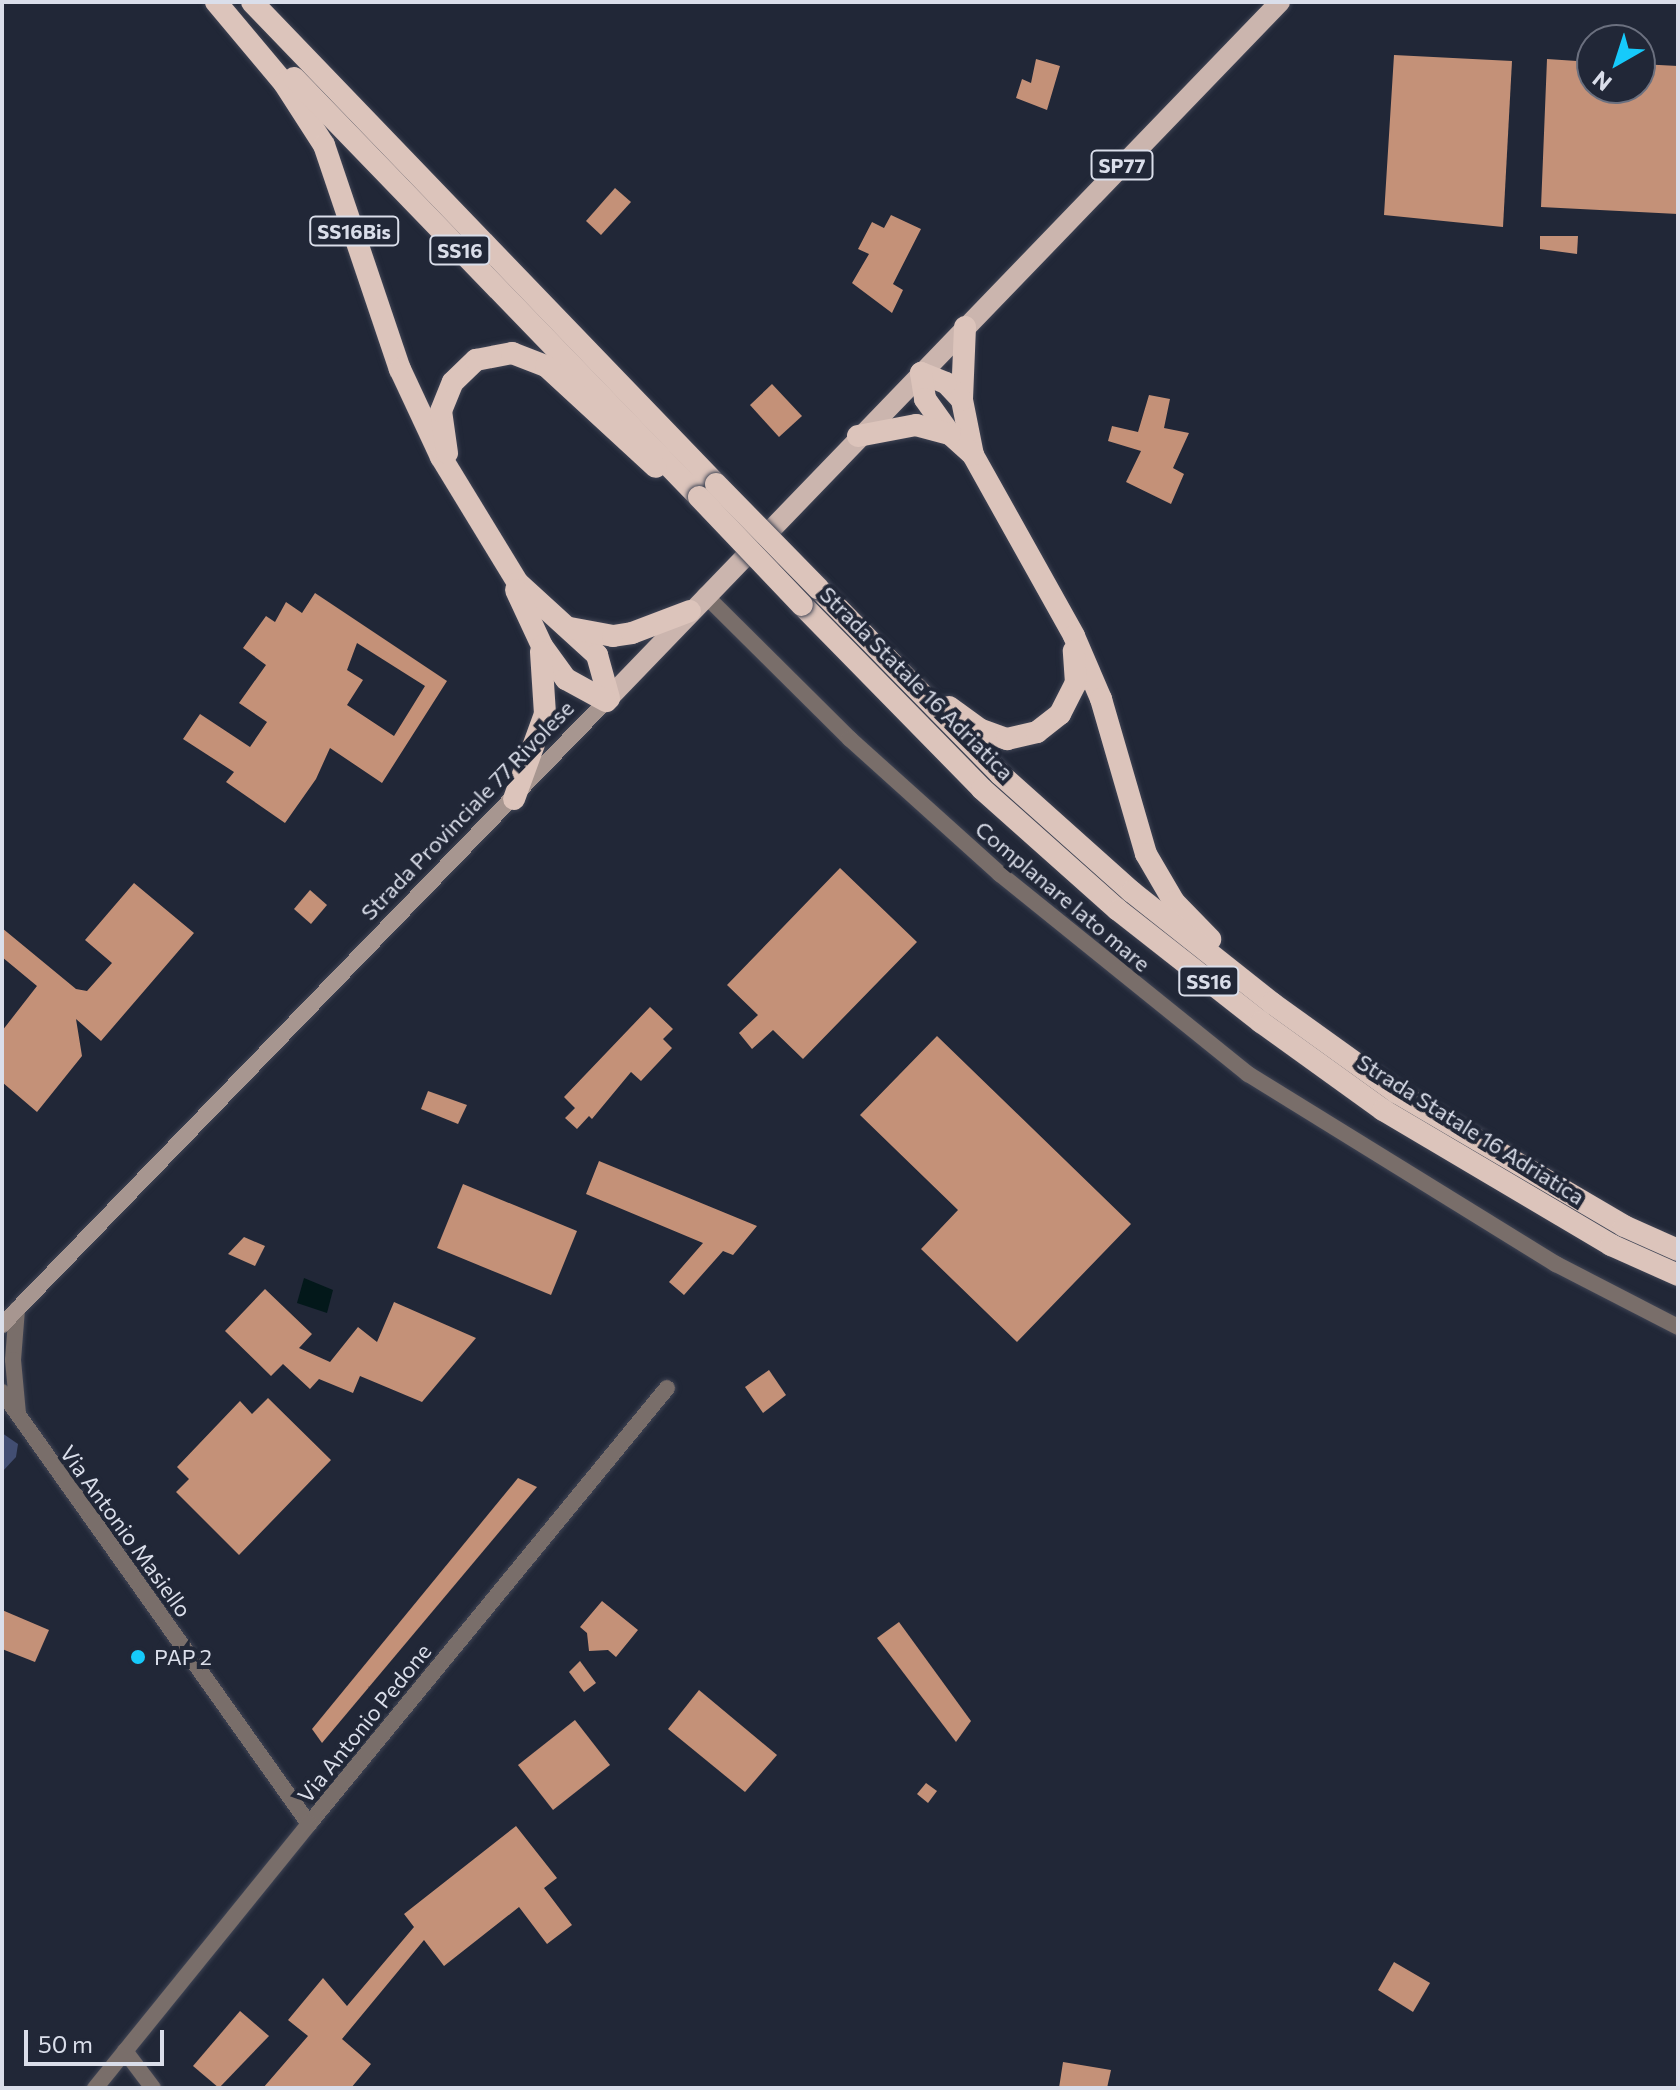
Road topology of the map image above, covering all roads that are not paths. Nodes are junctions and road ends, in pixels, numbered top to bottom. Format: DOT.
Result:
graph roads {
  1 [pos="218,2"];
  2 [pos="252,2"];
  3 [pos="1280,2"];
  4 [pos="965,327"];
  5 [pos="921,373"];
  6 [pos="962,400"];
  7 [pos="950,434"];
  8 [pos="858,436"];
  9 [pos="973,455"];
  10 [pos="456,481"];
  11 [pos="708,490"];
  12 [pos="501,555"];
  13 [pos="698,603"];
  14 [pos="531,624"];
  15 [pos="569,628"];
  16 [pos="1074,636"];
  17 [pos="890,663"];
  18 [pos="607,699"];
  19 [pos="514,799"];
  20 [pos="1272,1003"];
  21 [pos="1678,1250"];
  22 [pos="1678,1275"];
  23 [pos="17,1309"];
  24 [pos="2,1325"];
  25 [pos="1678,1327"];
  26 [pos="667,1388"];
  27 [pos="2,1392"];
  28 [pos="2,1406"];
  29 [pos="2,1414"];
  30 [pos="19,1419"];
  31 [pos="309,1824"];
  32 [pos="125,2051"];
  33 [pos="95,2088"];
  34 [pos="153,2088"];
  1 -- 10 [label="highway, SS16Bis"];
  1 -- 11 [label="highway, Strada Statale 16 Adriatica / SS16"];
  2 -- 11 [label="highway, Strada Statale 16 Adriatica / SS16"];
  3 -- 4 [label="main road, SP77"];
  4 -- 5 [label="main road, Strada Provinciale 77 Rivolese / SP77"];
  4 -- 6 [label="highway"];
  5 -- 6 [label="highway"];
  5 -- 7 [label="highway"];
  5 -- 8 [label="main road, Strada Provinciale 77 Rivolese / SP77"];
  6 -- 9 [label="highway"];
  7 -- 8 [label="highway"];
  7 -- 9 [label="highway"];
  8 -- 13 [label="main road, Strada Provinciale 77 Rivolese / SP77"];
  9 -- 16 [label="highway"];
  10 -- 11 [label="highway"];
  10 -- 12 [label="highway"];
  11 -- 17 [label="highway, Strada Statale 16 Adriatica / SS16, bridge"];
  11 -- 22 [label="highway, Strada Statale 16 Adriatica / SS16, bridge"];
  12 -- 14 [label="highway"];
  12 -- 15 [label="highway"];
  13 -- 15 [label="highway"];
  13 -- 18 [label="main road, Strada Provinciale 77 Rivolese / SP77"];
  13 -- 25 [label="street, Complanare lato mare"];
  14 -- 18 [label="highway"];
  14 -- 19 [label="highway"];
  15 -- 18 [label="highway"];
  16 -- 17 [label="highway"];
  16 -- 20 [label="highway"];
  17 -- 20 [label="highway, Strada Statale 16 Adriatica / SS16"];
  18 -- 19 [label="main road, Strada Provinciale 77 Rivolese / SP77"];
  19 -- 23 [label="main road, Strada Provinciale 77 Rivolese / SP77"];
  20 -- 21 [label="highway, Strada Statale 16 Adriatica / SS16"];
  23 -- 24 [label="main road, Strada Provinciale 77 Rivolese / SP77"];
  23 -- 30 [label="street"];
  26 -- 31 [label="street, Via Antonio Pedone"];
  27 -- 30 [label="street"];
  28 -- 30 [label="street"];
  29 -- 30 [label="street"];
  30 -- 31 [label="street, Via Antonio Masiello"];
  31 -- 32 [label="street, Via Antonio Pedone"];
  32 -- 33 [label="street, Via Antonio Pedone"];
  32 -- 34 [label="street"];
}
